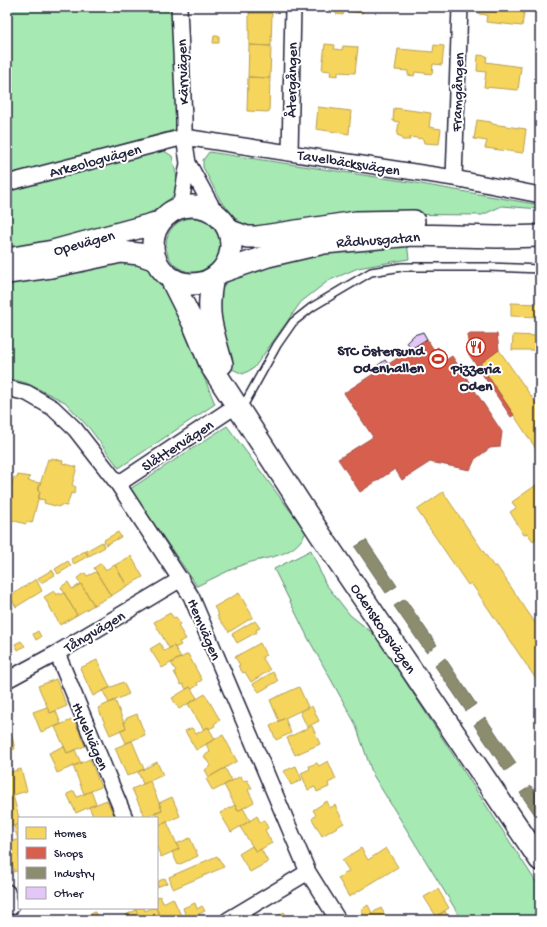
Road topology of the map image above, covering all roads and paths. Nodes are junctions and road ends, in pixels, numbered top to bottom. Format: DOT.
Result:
graph roads {
  1 [pos="179,7"];
  2 [pos="293,7"];
  3 [pos="460,7"];
  4 [pos="184,137"];
  5 [pos="290,153"];
  6 [pos="188,163"];
  7 [pos="454,178"];
  8 [pos="7,183"];
  9 [pos="540,195"];
  10 [pos="180,208"];
  11 [pos="160,222"];
  12 [pos="222,222"];
  13 [pos="540,227"];
  14 [pos="540,236"];
  15 [pos="7,259"];
  16 [pos="156,260"];
  17 [pos="540,269"];
  18 [pos="7,273"];
  19 [pos="217,275"];
  20 [pos="171,279"];
  21 [pos="7,388"];
  22 [pos="234,400"];
  23 [pos="118,484"];
  24 [pos="181,580"];
  25 [pos="57,653"];
  26 [pos="7,680"];
  27 [pos="125,817"];
  28 [pos="540,860"];
  29 [pos="308,872"];
  30 [pos="7,892"];
  31 [pos="11,907"];
  32 [pos="228,920"];
  33 [pos="338,920"];
  1 -- 4 [label="street, Kärrvägen"];
  2 -- 5 [label="street, Återgången"];
  3 -- 7 [label="street, Framgången"];
  4 -- 5 [label="street, Tavelbäcksvägen"];
  4 -- 6 [label="street"];
  4 -- 8 [label="street, Arkeologvägen"];
  5 -- 7 [label="street, Tavelbäcksvägen"];
  6 -- 10 [label="street"];
  6 -- 12 [label="street"];
  7 -- 9 [label="street, Tavelbäcksvägen"];
  10 -- 11 [label="main road"];
  10 -- 12 [label="main road"];
  11 -- 15 [label="main road, Opevägen"];
  11 -- 16 [label="main road"];
  12 -- 13 [label="main road, Rådhusgatan"];
  12 -- 19 [label="main road"];
  14 -- 19 [label="main road, Rådhusgatan"];
  16 -- 18 [label="main road, Opevägen"];
  16 -- 20 [label="main road"];
  17 -- 22 [label="lane"];
  19 -- 20 [label="main road"];
  19 -- 22 [label="main road, Odenskogsvägen"];
  20 -- 22 [label="main road, Odenskogsvägen"];
  21 -- 23 [label="street, Hemvägen"];
  22 -- 23 [label="street, Slåttervägen"];
  22 -- 28 [label="main road, Odenskogsvägen"];
  23 -- 24 [label="street, Hemvägen"];
  24 -- 25 [label="street, Tångvägen"];
  24 -- 29 [label="street, Hemvägen"];
  25 -- 26 [label="street, Tångvägen"];
  25 -- 27 [label="street, Hyvelvägen"];
  29 -- 32 [label="street"];
  29 -- 33 [label="street, Hemvägen"];
  30 -- 31 [label="street"];
}
